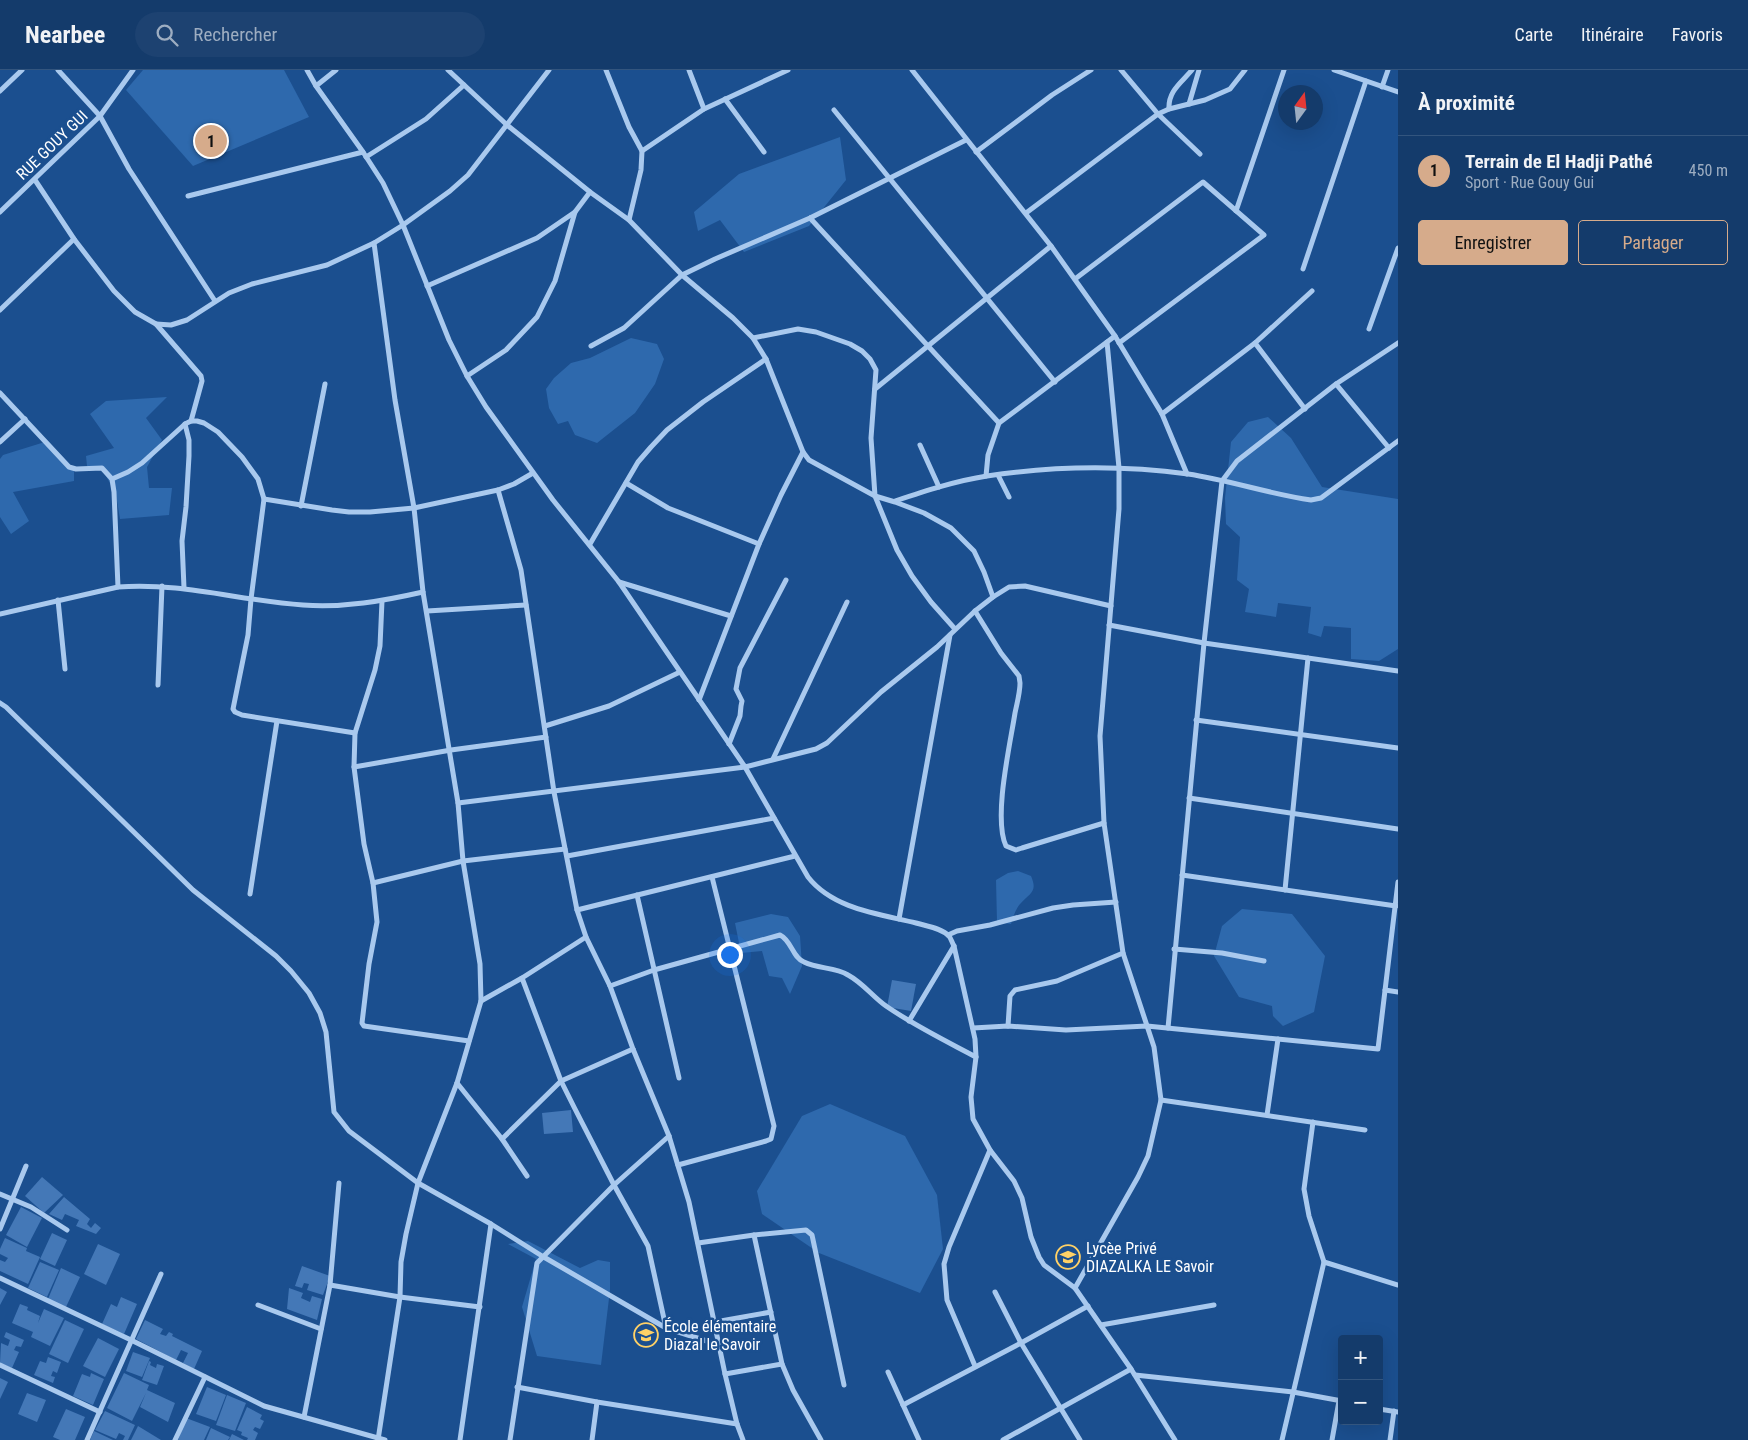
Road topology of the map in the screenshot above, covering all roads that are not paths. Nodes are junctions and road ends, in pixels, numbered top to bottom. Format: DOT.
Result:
graph roads {
  1 [pos="22,70"];
  2 [pos="58,70"];
  3 [pos="133,70"];
  4 [pos="307,70"];
  5 [pos="336,70"];
  6 [pos="448,70"];
  7 [pos="549,70"];
  8 [pos="606,70"];
  9 [pos="689,70"];
  10 [pos="787,70"];
  11 [pos="912,70"];
  12 [pos="1091,70"];
  13 [pos="1121,70"];
  14 [pos="1192,70"];
  15 [pos="1199,70"];
  16 [pos="1245,70"];
  17 [pos="1284,70"];
  18 [pos="1334,70"];
  19 [pos="1388,70"];
  20 [pos="1366,81"];
  21 [pos="464,85"];
  22 [pos="316,86"];
  23 [pos="1382,87"];
  24 [pos="0,91"];
  25 [pos="1398,92"];
  26 [pos="725,99"];
  27 [pos="1189,104"];
  28 [pos="704,109"];
  29 [pos="1170,109"];
  30 [pos="834,110"];
  31 [pos="1158,114"];
  32 [pos="100,116"];
  33 [pos="507,125"];
  34 [pos="966,140"];
  35 [pos="642,151"];
  36 [pos="764,152"];
  37 [pos="976,152"];
  38 [pos="365,154"];
  39 [pos="1200,154"];
  40 [pos="35,180"];
  41 [pos="890,180"];
  42 [pos="590,192"];
  43 [pos="188,196"];
  44 [pos="1236,211"];
  45 [pos="0,212"];
  46 [pos="575,212"];
  47 [pos="1026,214"];
  48 [pos="810,218"];
  49 [pos="629,220"];
  50 [pos="403,225"];
  51 [pos="74,239"];
  52 [pos="374,243"];
  53 [pos="1051,246"];
  54 [pos="1398,248"];
  55 [pos="1303,269"];
  56 [pos="682,275"];
  57 [pos="1075,278"];
  58 [pos="427,286"];
  59 [pos="1312,291"];
  60 [pos="987,298"];
  61 [pos="215,301"];
  62 [pos="0,310"];
  63 [pos="156,324"];
  64 [pos="1368,329"];
  65 [pos="1115,336"];
  66 [pos="753,338"];
  67 [pos="1106,342"];
  68 [pos="1398,342"];
  69 [pos="1119,343"];
  70 [pos="1255,343"];
  71 [pos="592,346"];
  72 [pos="928,346"];
  73 [pos="766,359"];
  74 [pos="467,376"];
  75 [pos="1054,382"];
  76 [pos="325,384"];
  77 [pos="1336,384"];
  78 [pos="875,388"];
  79 [pos="0,393"];
  80 [pos="1304,409"];
  81 [pos="1162,414"];
  82 [pos="24,419"];
  83 [pos="191,421"];
  84 [pos="999,423"];
  85 [pos="185,424"];
  86 [pos="1398,441"];
  87 [pos="0,442"];
  88 [pos="920,445"];
  89 [pos="1389,448"];
  90 [pos="803,452"];
  91 [pos="1119,468"];
  92 [pos="533,473"];
  93 [pos="1187,474"];
  94 [pos="998,475"];
  95 [pos="986,476"];
  96 [pos="112,479"];
  97 [pos="1222,481"];
  98 [pos="626,483"];
  99 [pos="939,487"];
  100 [pos="498,490"];
  101 [pos="874,496"];
  102 [pos="1009,497"];
  103 [pos="264,499"];
  104 [pos="895,502"];
  105 [pos="300,506"];
  106 [pos="414,508"];
  107 [pos="590,544"];
  108 [pos="759,544"];
  109 [pos="786,580"];
  110 [pos="619,582"];
  111 [pos="162,586"];
  112 [pos="118,587"];
  113 [pos="184,588"];
  114 [pos="423,592"];
  115 [pos="993,597"];
  116 [pos="251,599"];
  117 [pos="58,600"];
  118 [pos="382,601"];
  119 [pos="847,602"];
  120 [pos="526,605"];
  121 [pos="1111,606"];
  122 [pos="427,611"];
  123 [pos="975,611"];
  124 [pos="0,614"];
  125 [pos="731,616"];
  126 [pos="1109,624"];
  127 [pos="956,629"];
  128 [pos="950,635"];
  129 [pos="1204,643"];
  130 [pos="1308,658"];
  131 [pos="65,669"];
  132 [pos="1398,671"];
  133 [pos="680,672"];
  134 [pos="158,685"];
  135 [pos="699,700"];
  136 [pos="0,703"];
  137 [pos="1196,720"];
  138 [pos="277,721"];
  139 [pos="545,726"];
  140 [pos="355,733"];
  141 [pos="1300,734"];
  142 [pos="546,737"];
  143 [pos="729,744"];
  144 [pos="1398,748"];
  145 [pos="451,750"];
  146 [pos="773,759"];
  147 [pos="354,767"];
  148 [pos="746,767"];
  149 [pos="554,792"];
  150 [pos="1189,798"];
  151 [pos="458,803"];
  152 [pos="1292,813"];
  153 [pos="774,818"];
  154 [pos="1104,823"];
  155 [pos="1398,829"];
  156 [pos="565,849"];
  157 [pos="566,856"];
  158 [pos="795,856"];
  159 [pos="463,861"];
  160 [pos="1182,875"];
  161 [pos="712,877"];
  162 [pos="373,882"];
  163 [pos="1398,882"];
  164 [pos="1285,890"];
  165 [pos="250,894"];
  166 [pos="637,895"];
  167 [pos="1116,902"];
  168 [pos="1397,906"];
  169 [pos="577,910"];
  170 [pos="899,919"];
  171 [pos="948,935"];
  172 [pos="586,937"];
  173 [pos="954,946"];
  174 [pos="730,948"];
  175 [pos="1174,949"];
  176 [pos="1123,954"];
  177 [pos="1264,961"];
  178 [pos="654,970"];
  179 [pos="522,978"];
  180 [pos="610,986"];
  181 [pos="1385,990"];
  182 [pos="1398,992"];
  183 [pos="481,1001"];
  184 [pos="909,1021"];
  185 [pos="1008,1026"];
  186 [pos="1147,1026"];
  187 [pos="974,1028"];
  188 [pos="1168,1028"];
  189 [pos="1278,1039"];
  190 [pos="469,1041"];
  191 [pos="633,1049"];
  192 [pos="976,1057"];
  193 [pos="678,1078"];
  194 [pos="561,1080"];
  195 [pos="456,1083"];
  196 [pos="1161,1100"];
  197 [pos="1267,1115"];
  198 [pos="1313,1122"];
  199 [pos="1365,1130"];
  200 [pos="669,1136"];
  201 [pos="502,1139"];
  202 [pos="990,1150"];
  203 [pos="678,1165"];
  204 [pos="26,1166"];
  205 [pos="527,1176"];
  206 [pos="339,1183"];
  207 [pos="418,1183"];
  208 [pos="614,1185"];
  209 [pos="0,1194"];
  210 [pos="12,1200"];
  211 [pos="491,1224"];
  212 [pos="0,1229"];
  213 [pos="67,1230"];
  214 [pos="754,1235"];
  215 [pos="698,1243"];
  216 [pos="542,1256"];
  217 [pos="1324,1262"];
  218 [pos="161,1274"];
  219 [pos="0,1278"];
  220 [pos="1398,1284"];
  221 [pos="330,1285"];
  222 [pos="1075,1288"];
  223 [pos="996,1292"];
  224 [pos="400,1297"];
  225 [pos="258,1305"];
  226 [pos="1214,1305"];
  227 [pos="1088,1306"];
  228 [pos="480,1307"];
  229 [pos="771,1312"];
  230 [pos="715,1322"];
  231 [pos="1101,1325"];
  232 [pos="666,1328"];
  233 [pos="321,1329"];
  234 [pos="132,1340"];
  235 [pos="1021,1343"];
  236 [pos="719,1345"];
  237 [pos="782,1364"];
  238 [pos="0,1365"];
  239 [pos="975,1366"];
  240 [pos="1131,1369"];
  241 [pos="888,1372"];
  242 [pos="725,1374"];
  243 [pos="1135,1375"];
  244 [pos="205,1377"];
  245 [pos="844,1386"];
  246 [pos="517,1387"];
  247 [pos="1293,1392"];
  248 [pos="1338,1401"];
  249 [pos="597,1402"];
  250 [pos="903,1405"];
  251 [pos="1061,1408"];
  252 [pos="1383,1410"];
  253 [pos="1338,1411"];
  254 [pos="100,1412"];
  255 [pos="1396,1412"];
  256 [pos="304,1417"];
  257 [pos="737,1424"];
  258 [pos="378,1439"];
  259 [pos="87,1440"];
  260 [pos="176,1440"];
  261 [pos="385,1440"];
  262 [pos="460,1440"];
  263 [pos="510,1440"];
  264 [pos="592,1440"];
  265 [pos="743,1440"];
  266 [pos="821,1440"];
  267 [pos="919,1440"];
  268 [pos="1003,1440"];
  269 [pos="1080,1440"];
  270 [pos="1175,1440"];
  271 [pos="1282,1440"];
  272 [pos="1332,1440"];
  273 [pos="1390,1440"];
  1 -- 24 [label="street"];
  2 -- 32 [label="street"];
  3 -- 32 [label="street, RUE GOUY GUI"];
  4 -- 22 [label="street"];
  5 -- 22 [label="street"];
  6 -- 21 [label="street"];
  7 -- 33 [label="street"];
  8 -- 35 [label="street"];
  9 -- 28 [label="street"];
  10 -- 26 [label="street"];
  11 -- 34 [label="street"];
  12 -- 37 [label="street"];
  13 -- 31 [label="street"];
  14 -- 29 [label="street"];
  15 -- 27 [label="street"];
  16 -- 27 [label="street"];
  17 -- 44 [label="street"];
  18 -- 20 [label="street"];
  19 -- 23 [label="street"];
  20 -- 23 [label="street"];
  20 -- 55 [label="street"];
  21 -- 33 [label="street"];
  21 -- 38 [label="street"];
  22 -- 38 [label="street"];
  23 -- 25 [label="street"];
  26 -- 28 [label="street"];
  26 -- 36 [label="street"];
  27 -- 29 [label="street"];
  28 -- 35 [label="street"];
  29 -- 31 [label="street"];
  30 -- 41 [label="street"];
  31 -- 39 [label="street"];
  31 -- 47 [label="street"];
  32 -- 40 [label="street, RUE GOUY GUI"];
  32 -- 61 [label="street"];
  33 -- 42 [label="street"];
  33 -- 50 [label="street"];
  34 -- 37 [label="street"];
  34 -- 41 [label="street"];
  35 -- 49 [label="street"];
  37 -- 47 [label="street"];
  38 -- 43 [label="street"];
  38 -- 50 [label="street"];
  40 -- 45 [label="street, RUE GOUY GUI"];
  40 -- 51 [label="street"];
  41 -- 48 [label="street"];
  41 -- 60 [label="street"];
  42 -- 46 [label="street"];
  42 -- 49 [label="street"];
  44 -- 57 [label="street"];
  44 -- 69 [label="street"];
  46 -- 58 [label="street"];
  46 -- 74 [label="street"];
  47 -- 53 [label="street"];
  48 -- 56 [label="street"];
  48 -- 72 [label="street"];
  49 -- 56 [label="street"];
  50 -- 52 [label="street"];
  50 -- 58 [label="street"];
  51 -- 62 [label="street"];
  51 -- 63 [label="street"];
  52 -- 61 [label="street"];
  52 -- 106 [label="street"];
  53 -- 57 [label="street"];
  53 -- 60 [label="street"];
  54 -- 64 [label="street"];
  56 -- 66 [label="street"];
  56 -- 71 [label="street"];
  57 -- 65 [label="street"];
  58 -- 74 [label="street"];
  59 -- 70 [label="street"];
  60 -- 72 [label="street"];
  60 -- 75 [label="street"];
  61 -- 63 [label="street"];
  63 -- 83 [label="street"];
  65 -- 67 [label="street"];
  65 -- 69 [label="street"];
  66 -- 73 [label="street"];
  66 -- 78 [label="street"];
  67 -- 75 [label="street"];
  67 -- 91 [label="street"];
  68 -- 77 [label="street"];
  69 -- 81 [label="street"];
  70 -- 80 [label="street"];
  70 -- 81 [label="street"];
  72 -- 78 [label="street"];
  72 -- 84 [label="street"];
  73 -- 90 [label="street"];
  73 -- 98 [label="street"];
  74 -- 92 [label="street"];
  75 -- 84 [label="street"];
  76 -- 105 [label="street"];
  77 -- 80 [label="street"];
  77 -- 89 [label="street"];
  78 -- 101 [label="street"];
  79 -- 82 [label="street"];
  80 -- 97 [label="street"];
  81 -- 93 [label="street"];
  82 -- 87 [label="street"];
  82 -- 96 [label="street"];
  83 -- 85 [label="street"];
  83 -- 103 [label="street"];
  84 -- 95 [label="street"];
  85 -- 96 [label="street"];
  85 -- 113 [label="street"];
  86 -- 89 [label="street"];
  88 -- 99 [label="street"];
  89 -- 97 [label="street"];
  90 -- 101 [label="street"];
  90 -- 108 [label="street"];
  91 -- 93 [label="street"];
  91 -- 94 [label="street"];
  91 -- 121 [label="street"];
  92 -- 100 [label="street"];
  92 -- 107 [label="street"];
  93 -- 97 [label="street"];
  94 -- 95 [label="street"];
  94 -- 102 [label="street"];
  95 -- 99 [label="street"];
  96 -- 112 [label="street"];
  97 -- 129 [label="street"];
  98 -- 107 [label="street"];
  98 -- 108 [label="street"];
  99 -- 104 [label="street"];
  100 -- 106 [label="street"];
  100 -- 120 [label="street"];
  101 -- 104 [label="street"];
  101 -- 127 [label="street"];
  103 -- 105 [label="street"];
  103 -- 116 [label="street"];
  104 -- 115 [label="street"];
  105 -- 106 [label="street"];
  106 -- 114 [label="street"];
  107 -- 110 [label="street"];
  108 -- 125 [label="street"];
  109 -- 143 [label="street"];
  110 -- 125 [label="street"];
  110 -- 133 [label="street"];
  111 -- 112 [label="street"];
  111 -- 113 [label="street"];
  111 -- 134 [label="street"];
  112 -- 117 [label="street"];
  113 -- 116 [label="street"];
  114 -- 118 [label="street"];
  114 -- 122 [label="street"];
  115 -- 121 [label="street"];
  115 -- 123 [label="street"];
  116 -- 118 [label="street"];
  116 -- 138 [label="street"];
  117 -- 124 [label="street"];
  117 -- 131 [label="street"];
  118 -- 140 [label="street"];
  119 -- 146 [label="street"];
  120 -- 122 [label="street"];
  120 -- 139 [label="street"];
  121 -- 126 [label="street"];
  122 -- 145 [label="street"];
  123 -- 127 [label="street"];
  123 -- 154 [label="street"];
  125 -- 135 [label="street"];
  126 -- 129 [label="street"];
  126 -- 154 [label="street"];
  127 -- 128 [label="street"];
  128 -- 146 [label="street"];
  128 -- 170 [label="street"];
  129 -- 130 [label="street"];
  129 -- 137 [label="street"];
  130 -- 132 [label="street"];
  130 -- 141 [label="street"];
  133 -- 135 [label="street"];
  133 -- 139 [label="street"];
  135 -- 143 [label="street"];
  136 -- 207 [label="street"];
  137 -- 141 [label="street"];
  137 -- 150 [label="street"];
  138 -- 140 [label="street"];
  138 -- 165 [label="street"];
  139 -- 142 [label="street"];
  140 -- 147 [label="street"];
  141 -- 144 [label="street"];
  141 -- 152 [label="street"];
  142 -- 145 [label="street"];
  142 -- 149 [label="street"];
  143 -- 148 [label="street"];
  145 -- 147 [label="street"];
  145 -- 151 [label="street"];
  146 -- 148 [label="street"];
  147 -- 162 [label="street"];
  148 -- 149 [label="street"];
  148 -- 153 [label="street"];
  149 -- 151 [label="street"];
  149 -- 156 [label="street"];
  150 -- 152 [label="street"];
  150 -- 160 [label="street"];
  151 -- 159 [label="street"];
  152 -- 155 [label="street"];
  152 -- 164 [label="street"];
  153 -- 157 [label="street"];
  153 -- 158 [label="street"];
  154 -- 167 [label="street"];
  156 -- 157 [label="street"];
  156 -- 159 [label="street"];
  157 -- 169 [label="street"];
  158 -- 161 [label="street"];
  158 -- 170 [label="street"];
  159 -- 162 [label="street"];
  159 -- 183 [label="street"];
  160 -- 164 [label="street"];
  160 -- 175 [label="street"];
  161 -- 166 [label="street"];
  161 -- 174 [label="street"];
  162 -- 190 [label="street"];
  163 -- 168 [label="street"];
  164 -- 168 [label="street"];
  166 -- 169 [label="street"];
  166 -- 178 [label="street"];
  167 -- 171 [label="street"];
  167 -- 176 [label="street"];
  168 -- 181 [label="street"];
  169 -- 172 [label="street"];
  170 -- 171 [label="street"];
  171 -- 173 [label="street"];
  172 -- 179 [label="street"];
  172 -- 180 [label="street"];
  173 -- 184 [label="street"];
  173 -- 187 [label="street"];
  174 -- 178 [label="street"];
  174 -- 184 [label="street"];
  174 -- 203 [label="street"];
  175 -- 177 [label="street"];
  175 -- 188 [label="street"];
  176 -- 185 [label="street"];
  176 -- 186 [label="street"];
  178 -- 180 [label="street"];
  178 -- 193 [label="street"];
  179 -- 183 [label="street"];
  179 -- 194 [label="street"];
  180 -- 191 [label="street"];
  181 -- 182 [label="street"];
  181 -- 189 [label="street"];
  183 -- 190 [label="street"];
  184 -- 192 [label="street"];
  185 -- 186 [label="street"];
  185 -- 187 [label="street"];
  186 -- 188 [label="street"];
  186 -- 196 [label="street"];
  187 -- 192 [label="street"];
  188 -- 189 [label="street"];
  189 -- 197 [label="street"];
  190 -- 195 [label="street"];
  191 -- 194 [label="street"];
  191 -- 200 [label="street"];
  192 -- 202 [label="street"];
  194 -- 201 [label="street"];
  194 -- 208 [label="street"];
  195 -- 201 [label="street"];
  195 -- 207 [label="street"];
  196 -- 197 [label="street"];
  196 -- 222 [label="street"];
  197 -- 198 [label="street"];
  198 -- 199 [label="street"];
  198 -- 217 [label="street"];
  200 -- 203 [label="street"];
  200 -- 208 [label="street"];
  201 -- 205 [label="street"];
  202 -- 222 [label="street"];
  202 -- 239 [label="street"];
  203 -- 215 [label="street"];
  204 -- 210 [label="street"];
  206 -- 221 [label="street"];
  207 -- 211 [label="street"];
  207 -- 224 [label="street"];
  208 -- 216 [label="street"];
  208 -- 232 [label="street"];
  209 -- 210 [label="street"];
  210 -- 212 [label="street"];
  210 -- 213 [label="street"];
  211 -- 216 [label="street"];
  211 -- 228 [label="street"];
  214 -- 215 [label="street"];
  214 -- 229 [label="street"];
  214 -- 245 [label="street"];
  215 -- 230 [label="street"];
  216 -- 232 [label="street"];
  216 -- 246 [label="street"];
  217 -- 220 [label="street"];
  217 -- 247 [label="street"];
  218 -- 234 [label="street"];
  219 -- 234 [label="street"];
  221 -- 224 [label="street"];
  221 -- 233 [label="street"];
  222 -- 227 [label="street"];
  223 -- 235 [label="street"];
  224 -- 228 [label="street"];
  224 -- 258 [label="street"];
  225 -- 233 [label="street"];
  226 -- 231 [label="street"];
  227 -- 231 [label="street"];
  227 -- 235 [label="street"];
  228 -- 262 [label="street"];
  229 -- 230 [label="street"];
  229 -- 237 [label="street"];
  230 -- 236 [label="street"];
  231 -- 240 [label="street"];
  232 -- 236 [label="street"];
  233 -- 256 [label="street"];
  234 -- 244 [label="street"];
  234 -- 254 [label="street"];
  235 -- 239 [label="street"];
  235 -- 251 [label="street"];
  236 -- 242 [label="street"];
  237 -- 242 [label="street"];
  237 -- 266 [label="street"];
  238 -- 254 [label="street"];
  239 -- 250 [label="street"];
  240 -- 243 [label="street"];
  240 -- 251 [label="street"];
  241 -- 250 [label="street"];
  242 -- 257 [label="street"];
  243 -- 247 [label="street"];
  243 -- 270 [label="street"];
  244 -- 256 [label="street"];
  244 -- 260 [label="street"];
  246 -- 249 [label="street"];
  246 -- 263 [label="street"];
  247 -- 248 [label="street"];
  247 -- 271 [label="street"];
  249 -- 257 [label="street"];
  249 -- 264 [label="street"];
  250 -- 267 [label="street"];
  251 -- 268 [label="street"];
  251 -- 269 [label="street"];
  252 -- 255 [label="street"];
  253 -- 272 [label="street"];
  254 -- 259 [label="street"];
  255 -- 273 [label="street"];
  256 -- 258 [label="street"];
  257 -- 265 [label="street"];
  258 -- 261 [label="street"];
}
